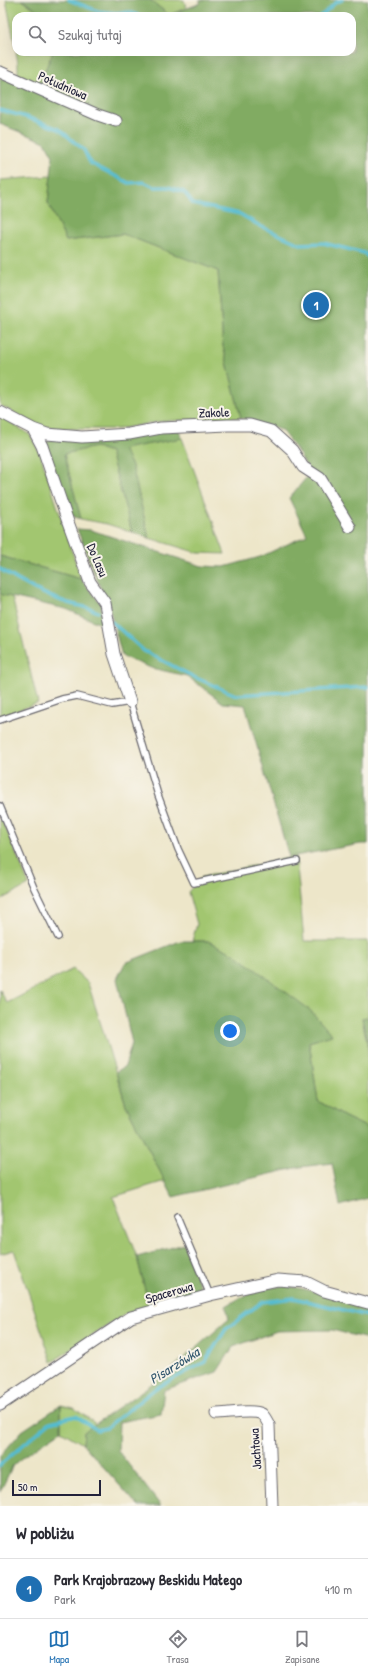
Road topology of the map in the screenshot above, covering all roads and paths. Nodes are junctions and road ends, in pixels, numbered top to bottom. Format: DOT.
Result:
graph roads {
  1 [pos="0,72"];
  2 [pos="116,121"];
  3 [pos="0,412"];
  4 [pos="33,429"];
  5 [pos="350,527"];
  6 [pos="130,702"];
  7 [pos="0,720"];
  8 [pos="0,806"];
  9 [pos="297,861"];
  10 [pos="58,937"];
  11 [pos="177,1217"];
  12 [pos="210,1295"];
  13 [pos="368,1302"];
  14 [pos="0,1405"];
  15 [pos="216,1414"];
  16 [pos="272,1506"];
  1 -- 2 [label="street, Południowa"];
  3 -- 4 [label="street, Zakole"];
  4 -- 5 [label="street, Zakole"];
  4 -- 6 [label="street, Do Lasu"];
  6 -- 7 [label="lane"];
  6 -- 9 [label="lane"];
  8 -- 10 [label="lane"];
  11 -- 12 [label="lane"];
  12 -- 13 [label="street, Spacerowa"];
  12 -- 14 [label="street, Spacerowa"];
  15 -- 16 [label="street, Jachtowa"];
}
